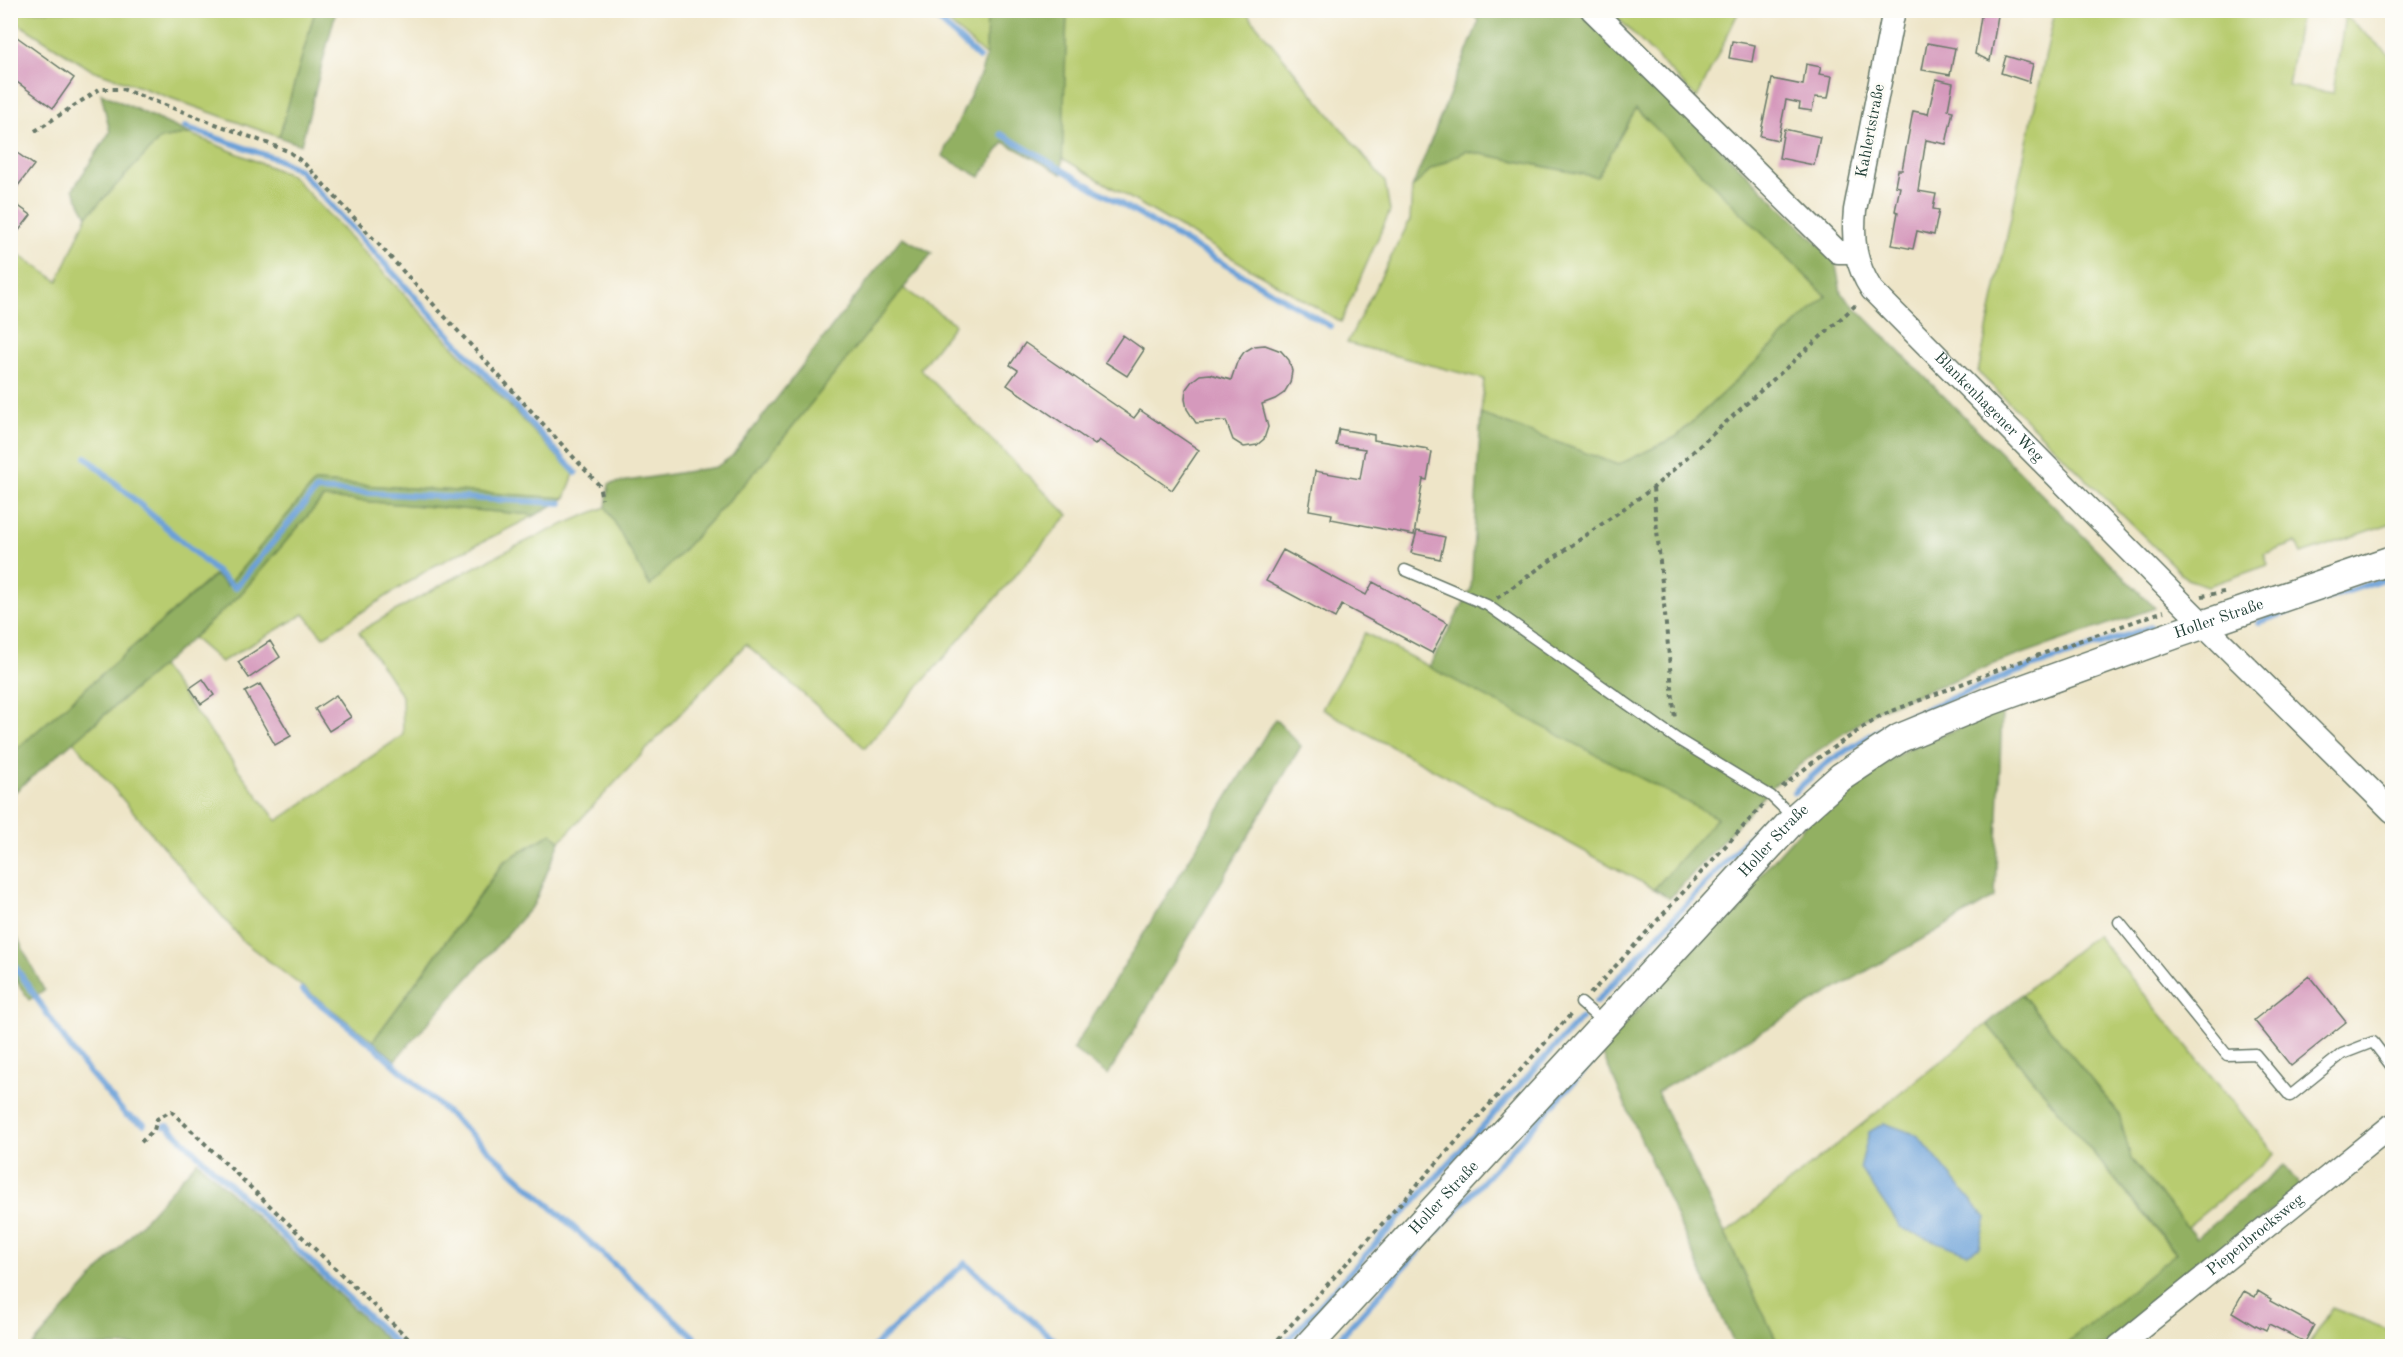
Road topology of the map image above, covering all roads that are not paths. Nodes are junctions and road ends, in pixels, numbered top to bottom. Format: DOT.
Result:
graph roads {
  1 [pos="1592,10"];
  2 [pos="1894,10"];
  3 [pos="1854,252"];
  4 [pos="2392,560"];
  5 [pos="1405,570"];
  6 [pos="2204,624"];
  7 [pos="2392,811"];
  8 [pos="1795,818"];
  9 [pos="2119,922"];
  10 [pos="1581,1003"];
  11 [pos="1604,1023"];
  12 [pos="2392,1067"];
  13 [pos="2392,1125"];
  14 [pos="1308,1347"];
  15 [pos="2119,1347"];
  1 -- 3 [label="street"];
  2 -- 3 [label="street, Kahlertstraße"];
  3 -- 6 [label="street, Blankenhagener Weg"];
  4 -- 6 [label="street, Holler Straße"];
  5 -- 8 [label="lane"];
  6 -- 7 [label="street, Blankenhagener Weg"];
  6 -- 8 [label="street, Holler Straße"];
  8 -- 11 [label="street, Holler Straße"];
  9 -- 12 [label="lane"];
  10 -- 11 [label="lane"];
  11 -- 14 [label="street, Holler Straße"];
  13 -- 15 [label="street, Piepenbrocksweg"];
}
